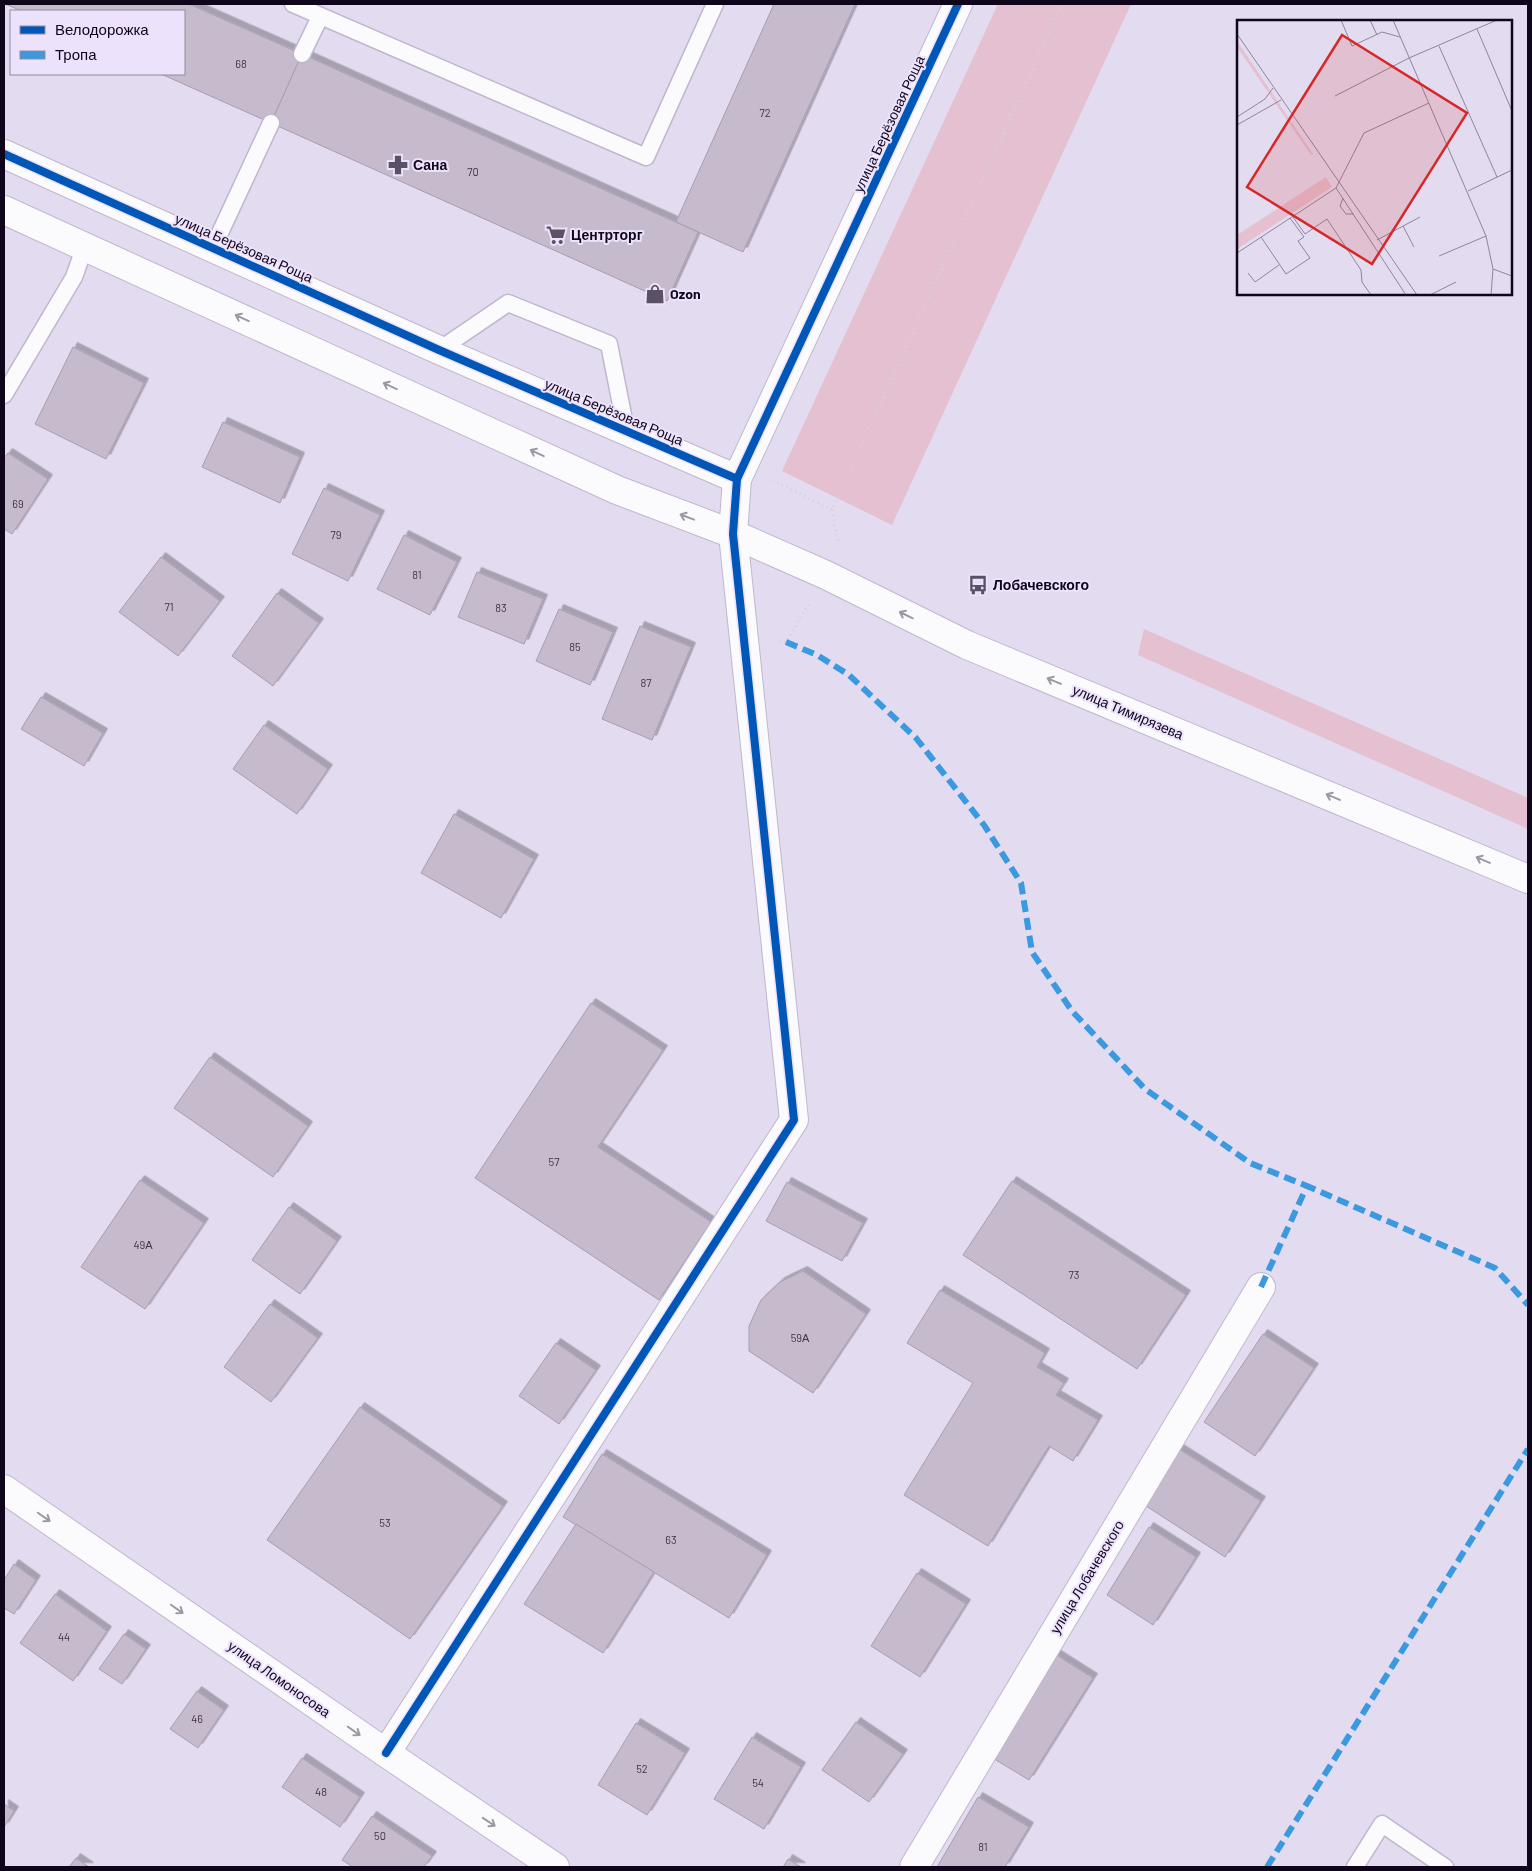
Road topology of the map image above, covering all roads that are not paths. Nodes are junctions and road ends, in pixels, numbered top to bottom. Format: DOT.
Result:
graph roads {
  1 [pos="293,4"];
  2 [pos="715,4"];
  3 [pos="958,4"];
  4 [pos="320,17"];
  5 [pos="302,54"];
  6 [pos="271,123"];
  7 [pos="4,154"];
  8 [pos="4,210"];
  9 [pos="85,246"];
  10 [pos="212,248"];
  11 [pos="439,350"];
  12 [pos="4,395"];
  13 [pos="626,430"];
  14 [pos="740,472"];
  15 [pos="732,534"];
  16 [pos="1528,879"];
  17 [pos="1261,1287"];
  18 [pos="4,1489"];
  19 [pos="386,1753"];
  20 [pos="555,1867"];
  21 [pos="914,1867"];
  22 [pos="1354,1867"];
  23 [pos="1445,1867"];
  1 -- 4 [label="lane"];
  2 -- 4 [label="lane"];
  3 -- 14 [label="street, улица Берёзовая Роща"];
  4 -- 5 [label="lane"];
  6 -- 10 [label="lane"];
  7 -- 10 [label="street, улица Берёзовая Роща"];
  8 -- 9 [label="street, улица Тимирязева"];
  9 -- 12 [label="lane"];
  15 -- 9 [label="street, улица Тимирязева, one-way"];
  10 -- 11 [label="street, улица Берёзовая Роща"];
  11 -- 13 [label="street, улица Берёзовая Роща"];
  11 -- 13 [label="lane"];
  13 -- 14 [label="street, улица Берёзовая Роща"];
  14 -- 15 [label="street"];
  16 -- 15 [label="street, улица Тимирязева, one-way"];
  15 -- 19 [label="street"];
  17 -- 21 [label="street, улица Лобачевского"];
  18 -- 19 [label="street, улица Ломоносова, one-way"];
  19 -- 20 [label="street, улица Ломоносова, one-way"];
  22 -- 23 [label="lane"];
}
